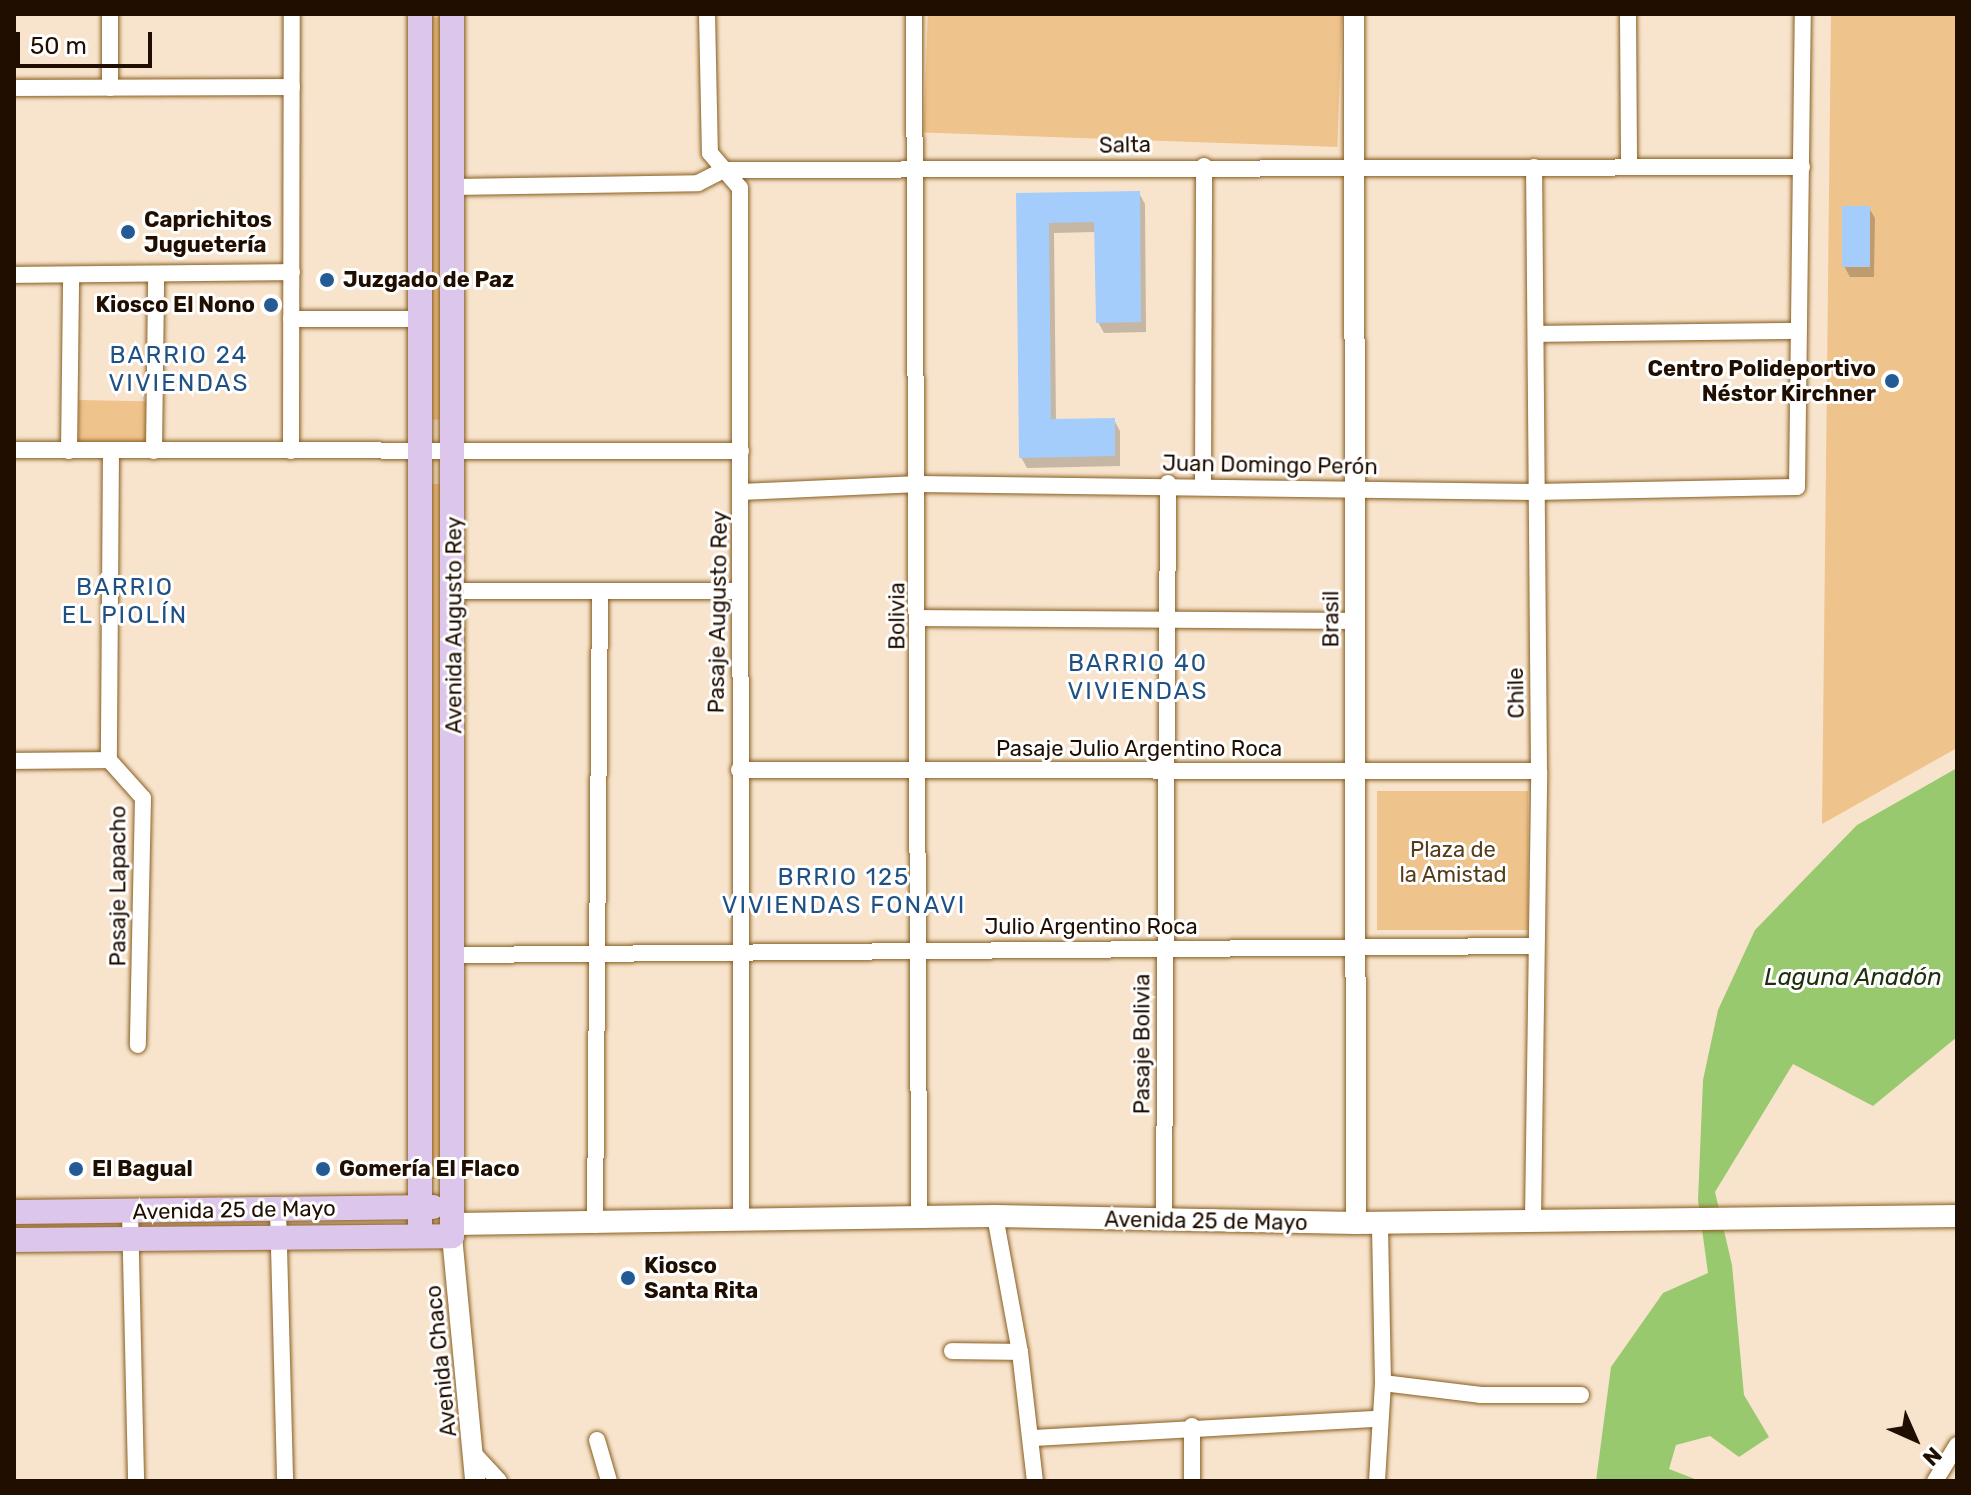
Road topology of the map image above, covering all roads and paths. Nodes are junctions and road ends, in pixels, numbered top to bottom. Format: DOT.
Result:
graph roads {
  1 [pos="110,14"];
  2 [pos="292,14"];
  3 [pos="420,14"];
  4 [pos="452,14"];
  5 [pos="707,14"];
  6 [pos="914,14"];
  7 [pos="1354,14"];
  8 [pos="1628,14"];
  9 [pos="1803,14"];
  10 [pos="292,87"];
  11 [pos="14,88"];
  12 [pos="110,88"];
  13 [pos="1204,166"];
  14 [pos="1629,166"];
  15 [pos="1534,167"];
  16 [pos="1802,167"];
  17 [pos="1354,169"];
  18 [pos="724,170"];
  19 [pos="914,171"];
  20 [pos="453,187"];
  21 [pos="292,272"];
  22 [pos="14,275"];
  23 [pos="71,276"];
  24 [pos="156,276"];
  25 [pos="291,319"];
  26 [pos="421,319"];
  27 [pos="1798,331"];
  28 [pos="1536,334"];
  29 [pos="14,450"];
  30 [pos="420,450"];
  31 [pos="453,450"];
  32 [pos="69,451"];
  33 [pos="111,451"];
  34 [pos="154,451"];
  35 [pos="291,451"];
  36 [pos="741,451"];
  37 [pos="1168,483"];
  38 [pos="1203,483"];
  39 [pos="919,484"];
  40 [pos="1355,489"];
  41 [pos="741,492"];
  42 [pos="1535,492"];
  43 [pos="454,591"];
  44 [pos="740,591"];
  45 [pos="600,593"];
  46 [pos="919,618"];
  47 [pos="1167,618"];
  48 [pos="1355,621"];
  49 [pos="109,760"];
  50 [pos="14,761"];
  51 [pos="739,770"];
  52 [pos="918,770"];
  53 [pos="1167,770"];
  54 [pos="1539,771"];
  55 [pos="1355,773"];
  56 [pos="1534,946"];
  57 [pos="915,949"];
  58 [pos="1164,949"];
  59 [pos="1355,949"];
  60 [pos="740,952"];
  61 [pos="599,954"];
  62 [pos="455,955"];
  63 [pos="138,1045"];
  64 [pos="420,1207"];
  65 [pos="278,1209"];
  66 [pos="14,1212"];
  67 [pos="130,1212"];
  68 [pos="995,1216"];
  69 [pos="1957,1216"];
  70 [pos="919,1217"];
  71 [pos="1533,1219"];
  72 [pos="1164,1221"];
  73 [pos="741,1222"];
  74 [pos="454,1223"];
  75 [pos="1356,1223"];
  76 [pos="1380,1223"];
  77 [pos="595,1225"];
  78 [pos="420,1235"];
  79 [pos="279,1238"];
  80 [pos="14,1240"];
  81 [pos="131,1240"];
  82 [pos="952,1351"];
  83 [pos="1020,1352"];
  84 [pos="1383,1383"];
  85 [pos="1581,1395"];
  86 [pos="1378,1419"];
  87 [pos="1192,1426"];
  88 [pos="1033,1438"];
  89 [pos="597,1440"];
  90 [pos="1957,1445"];
  91 [pos="475,1455"];
  92 [pos="136,1481"];
  93 [pos="285,1481"];
  94 [pos="475,1481"];
  95 [pos="499,1481"];
  96 [pos="609,1481"];
  97 [pos="1035,1481"];
  98 [pos="1192,1481"];
  99 [pos="1377,1481"];
  100 [pos="1935,1481"];
  1 -- 12 [label="street"];
  2 -- 10 [label="street"];
  3 -- 26 [label="main road, Avenida Augusto Rey"];
  4 -- 20 [label="main road, Avenida Augusto Rey"];
  5 -- 18 [label="street, Pasaje Augusto Rey"];
  6 -- 19 [label="street, Bolivia"];
  7 -- 17 [label="street, Brasil"];
  8 -- 14 [label="street"];
  9 -- 16 [label="street"];
  10 -- 12 [label="street"];
  10 -- 21 [label="street"];
  11 -- 12 [label="street"];
  13 -- 17 [label="street, Salta"];
  13 -- 19 [label="street, Salta"];
  13 -- 38 [label="street"];
  14 -- 15 [label="street, Salta"];
  14 -- 16 [label="street, Salta"];
  15 -- 17 [label="street, Salta"];
  15 -- 28 [label="street, Chile"];
  16 -- 27 [label="street"];
  17 -- 40 [label="street, Brasil"];
  18 -- 19 [label="street, Salta"];
  18 -- 20 [label="street, Salta"];
  18 -- 36 [label="street, Pasaje Augusto Rey"];
  19 -- 39 [label="street, Bolivia"];
  20 -- 31 [label="main road, Avenida Augusto Rey"];
  21 -- 24 [label="street"];
  21 -- 25 [label="street"];
  22 -- 23 [label="street"];
  23 -- 24 [label="street"];
  23 -- 32 [label="street"];
  24 -- 34 [label="street"];
  25 -- 26 [label="street"];
  25 -- 35 [label="street"];
  26 -- 30 [label="main road, Avenida Augusto Rey"];
  27 -- 28 [label="street"];
  27 -- 42 [label="street, Juan Domingo Perón"];
  28 -- 42 [label="street, Chile"];
  29 -- 32 [label="street"];
  30 -- 31 [label="street"];
  30 -- 35 [label="street"];
  30 -- 64 [label="main road, Avenida Augusto Rey"];
  31 -- 36 [label="street"];
  31 -- 43 [label="main road, Avenida Augusto Rey"];
  32 -- 33 [label="street"];
  33 -- 34 [label="street"];
  33 -- 49 [label="street"];
  34 -- 35 [label="street"];
  36 -- 41 [label="street, Pasaje Augusto Rey"];
  37 -- 38 [label="street, Juan Domingo Perón"];
  37 -- 39 [label="street, Juan Domingo Perón"];
  37 -- 47 [label="street, Pasaje Bolivia"];
  38 -- 40 [label="street, Juan Domingo Perón"];
  39 -- 41 [label="street, Juan Domingo Perón"];
  39 -- 46 [label="street, Bolivia"];
  40 -- 42 [label="street, Juan Domingo Perón"];
  40 -- 48 [label="street, Brasil"];
  41 -- 44 [label="street, Pasaje Augusto Rey"];
  42 -- 54 [label="street, Chile"];
  43 -- 45 [label="street"];
  43 -- 62 [label="main road, Avenida Augusto Rey"];
  44 -- 45 [label="street"];
  44 -- 51 [label="street, Pasaje Augusto Rey"];
  45 -- 61 [label="street"];
  46 -- 47 [label="street"];
  46 -- 52 [label="street, Bolivia"];
  47 -- 48 [label="street"];
  47 -- 53 [label="street, Pasaje Bolivia"];
  48 -- 55 [label="street, Brasil"];
  49 -- 50 [label="street"];
  49 -- 63 [label="street, Pasaje Lapacho"];
  51 -- 52 [label="street, Pasaje Julio Argentino Roca"];
  51 -- 60 [label="street, Pasaje Augusto Rey"];
  52 -- 53 [label="street, Pasaje Julio Argentino Roca"];
  52 -- 57 [label="street, Bolivia"];
  53 -- 55 [label="street, Pasaje Julio Argentino Roca"];
  53 -- 58 [label="street, Pasaje Bolivia"];
  54 -- 55 [label="street, Pasaje Julio Argentino Roca"];
  54 -- 56 [label="street, Chile"];
  55 -- 59 [label="street, Brasil"];
  56 -- 59 [label="street, Julio Argentino Roca"];
  56 -- 71 [label="street, Chile"];
  57 -- 58 [label="street, Julio Argentino Roca"];
  57 -- 60 [label="street, Julio Argentino Roca"];
  57 -- 70 [label="street, Bolivia"];
  58 -- 59 [label="street, Julio Argentino Roca"];
  58 -- 72 [label="street, Pasaje Bolivia"];
  59 -- 75 [label="street, Brasil"];
  60 -- 61 [label="street, Julio Argentino Roca"];
  60 -- 73 [label="street, Pasaje Augusto Rey"];
  61 -- 62 [label="street, Julio Argentino Roca"];
  61 -- 77 [label="street"];
  62 -- 74 [label="main road, Avenida Augusto Rey"];
  64 -- 65 [label="main road, Avenida 25 de Mayo"];
  64 -- 74 [label="main road, Avenida 25 de Mayo"];
  64 -- 78 [label="main road, Avenida Augusto Rey"];
  65 -- 67 [label="main road, Avenida 25 de Mayo"];
  65 -- 79 [label="street"];
  66 -- 67 [label="main road, Avenida 25 de Mayo"];
  67 -- 81 [label="street"];
  68 -- 70 [label="main road, Avenida 25 de Mayo"];
  68 -- 72 [label="main road, Avenida 25 de Mayo"];
  68 -- 83 [label="street"];
  69 -- 71 [label="main road, Avenida 25 de Mayo"];
  70 -- 73 [label="main road, Avenida 25 de Mayo"];
  71 -- 76 [label="main road, Avenida 25 de Mayo"];
  72 -- 75 [label="main road, Avenida 25 de Mayo"];
  73 -- 77 [label="main road, Avenida 25 de Mayo"];
  74 -- 77 [label="main road, Avenida 25 de Mayo"];
  74 -- 78 [label="main road, Avenida 25 de Mayo"];
  74 -- 91 [label="street, Avenida Chaco"];
  75 -- 76 [label="main road, Avenida 25 de Mayo"];
  76 -- 84 [label="street"];
  78 -- 79 [label="main road, Avenida 25 de Mayo"];
  79 -- 81 [label="main road, Avenida 25 de Mayo"];
  79 -- 93 [label="street"];
  80 -- 81 [label="main road, Avenida 25 de Mayo"];
  81 -- 92 [label="street"];
  82 -- 83 [label="street"];
  83 -- 88 [label="street"];
  84 -- 85 [label="street"];
  84 -- 86 [label="street"];
  86 -- 87 [label="street"];
  86 -- 99 [label="street"];
  87 -- 88 [label="street"];
  87 -- 98 [label="street"];
  88 -- 97 [label="street"];
  89 -- 96 [label="street"];
  90 -- 100 [label="street"];
  91 -- 94 [label="street, Avenida Chaco"];
  91 -- 95 [label="street"];
}
